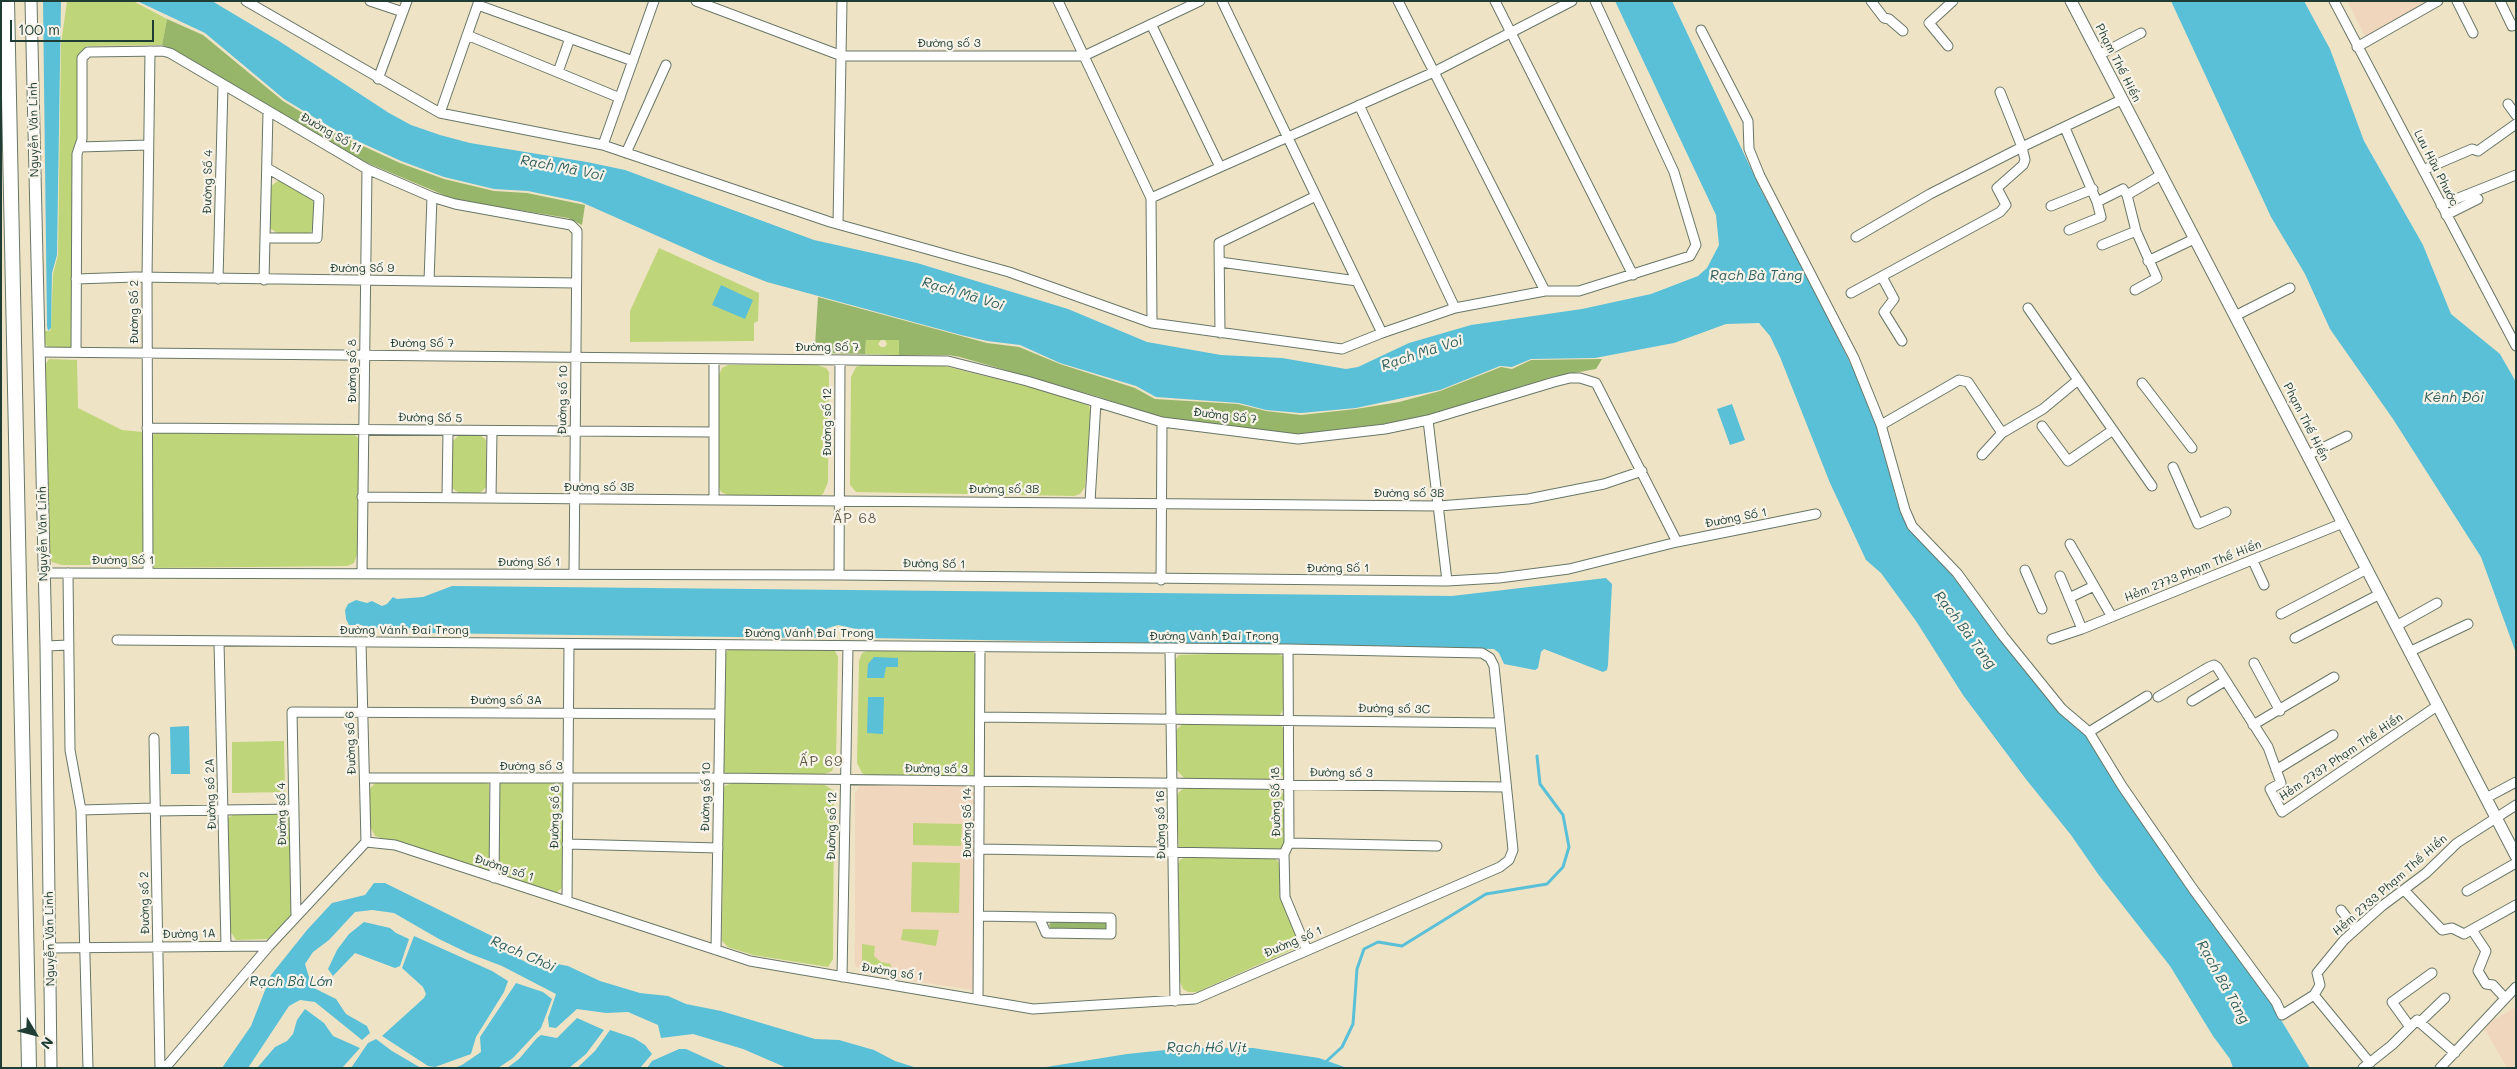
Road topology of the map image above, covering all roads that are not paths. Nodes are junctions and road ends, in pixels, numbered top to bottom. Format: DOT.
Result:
graph roads {
  1 [pos="8,1"];
  2 [pos="31,1"];
  3 [pos="246,1"];
  4 [pos="370,1"];
  5 [pos="407,1"];
  6 [pos="654,1"];
  7 [pos="696,1"];
  8 [pos="842,1"];
  9 [pos="1058,1"];
  10 [pos="1200,1"];
  11 [pos="1222,1"];
  12 [pos="1398,1"];
  13 [pos="1495,1"];
  14 [pos="1572,1"];
  15 [pos="1594,1"];
  16 [pos="1871,1"];
  17 [pos="1953,1"];
  18 [pos="2072,1"];
  19 [pos="2334,1"];
  20 [pos="2438,1"];
  21 [pos="2457,1"];
  22 [pos="2500,1"];
  23 [pos="479,3"];
  24 [pos="403,12"];
  25 [pos="1151,24"];
  26 [pos="2516,25"];
  27 [pos="1700,30"];
  28 [pos="1903,31"];
  29 [pos="1511,33"];
  30 [pos="2141,33"];
  31 [pos="2473,33"];
  32 [pos="467,35"];
  33 [pos="570,38"];
  34 [pos="1948,46"];
  35 [pos="2357,47"];
  36 [pos="150,51"];
  37 [pos="2099,55"];
  38 [pos="842,56"];
  39 [pos="1084,56"];
  40 [pos="633,61"];
  41 [pos="666,65"];
  42 [pos="558,72"];
  43 [pos="1434,72"];
  44 [pos="378,79"];
  45 [pos="223,85"];
  46 [pos="2000,92"];
  47 [pos="620,98"];
  48 [pos="2121,100"];
  49 [pos="2508,104"];
  50 [pos="1359,105"];
  51 [pos="268,112"];
  52 [pos="440,113"];
  53 [pos="2516,115"];
  54 [pos="2516,124"];
  55 [pos="2064,128"];
  56 [pos="1287,136"];
  57 [pos="148,145"];
  58 [pos="603,145"];
  59 [pos="80,147"];
  60 [pos="2022,147"];
  61 [pos="626,153"];
  62 [pos="1220,167"];
  63 [pos="267,168"];
  64 [pos="367,169"];
  65 [pos="2423,170"];
  66 [pos="2516,174"];
  67 [pos="2161,176"];
  68 [pos="2093,189"];
  69 [pos="2127,195"];
  70 [pos="1316,196"];
  71 [pos="432,197"];
  72 [pos="1151,198"];
  73 [pos="2478,199"];
  74 [pos="2097,202"];
  75 [pos="2441,205"];
  76 [pos="2051,206"];
  77 [pos="2446,215"];
  78 [pos="838,224"];
  79 [pos="575,227"];
  80 [pos="2069,230"];
  81 [pos="2136,231"];
  82 [pos="1856,237"];
  83 [pos="265,238"];
  84 [pos="2194,239"];
  85 [pos="2102,245"];
  86 [pos="2148,261"];
  87 [pos="1220,262"];
  88 [pos="1633,275"];
  89 [pos="1882,276"];
  90 [pos="147,278"];
  91 [pos="76,279"];
  92 [pos="218,280"];
  93 [pos="264,280"];
  94 [pos="365,281"];
  95 [pos="429,281"];
  96 [pos="1357,281"];
  97 [pos="576,283"];
  98 [pos="2290,288"];
  99 [pos="2135,290"];
  100 [pos="1545,291"];
  101 [pos="1851,293"];
  102 [pos="1455,308"];
  103 [pos="2028,308"];
  104 [pos="2235,316"];
  105 [pos="1152,323"];
  106 [pos="1220,333"];
  107 [pos="1382,333"];
  108 [pos="1902,341"];
  109 [pos="2515,342"];
  110 [pos="39,352"];
  111 [pos="76,352"];
  112 [pos="147,353"];
  113 [pos="364,355"];
  114 [pos="576,356"];
  115 [pos="714,359"];
  116 [pos="840,360"];
  117 [pos="2078,380"];
  118 [pos="2142,383"];
  119 [pos="1096,402"];
  120 [pos="1428,420"];
  121 [pos="1162,422"];
  122 [pos="1881,425"];
  123 [pos="2042,426"];
  124 [pos="147,428"];
  125 [pos="364,429"];
  126 [pos="448,430"];
  127 [pos="2113,430"];
  128 [pos="492,431"];
  129 [pos="575,432"];
  130 [pos="713,432"];
  131 [pos="2002,434"];
  132 [pos="2347,436"];
  133 [pos="2192,448"];
  134 [pos="1982,455"];
  135 [pos="2308,455"];
  136 [pos="2173,466"];
  137 [pos="1642,472"];
  138 [pos="2152,486"];
  139 [pos="362,497"];
  140 [pos="447,497"];
  141 [pos="491,498"];
  142 [pos="574,499"];
  143 [pos="714,500"];
  144 [pos="839,500"];
  145 [pos="1090,502"];
  146 [pos="1161,502"];
  147 [pos="1439,506"];
  148 [pos="2226,512"];
  149 [pos="1816,514"];
  150 [pos="2343,523"];
  151 [pos="1677,542"];
  152 [pos="2070,544"];
  153 [pos="2252,561"];
  154 [pos="2367,569"];
  155 [pos="2024,570"];
  156 [pos="44,573"];
  157 [pos="68,573"];
  158 [pos="148,573"];
  159 [pos="362,574"];
  160 [pos="574,574"];
  161 [pos="839,575"];
  162 [pos="2060,576"];
  163 [pos="1161,580"];
  164 [pos="1447,581"];
  165 [pos="2264,584"];
  166 [pos="2094,586"];
  167 [pos="2380,594"];
  168 [pos="2069,598"];
  169 [pos="2437,603"];
  170 [pos="2042,609"];
  171 [pos="2281,614"];
  172 [pos="2112,617"];
  173 [pos="2468,624"];
  174 [pos="2396,626"];
  175 [pos="2082,629"];
  176 [pos="2295,638"];
  177 [pos="2052,639"];
  178 [pos="117,640"];
  179 [pos="219,642"];
  180 [pos="361,642"];
  181 [pos="569,644"];
  182 [pos="69,645"];
  183 [pos="721,645"];
  184 [pos="46,646"];
  185 [pos="848,646"];
  186 [pos="980,647"];
  187 [pos="1170,648"];
  188 [pos="1288,649"];
  189 [pos="2409,652"];
  190 [pos="2254,663"];
  191 [pos="1494,666"];
  192 [pos="2334,678"];
  193 [pos="2225,681"];
  194 [pos="2147,696"];
  195 [pos="2158,697"];
  196 [pos="2192,701"];
  197 [pos="2437,706"];
  198 [pos="2280,711"];
  199 [pos="292,712"];
  200 [pos="363,712"];
  201 [pos="569,712"];
  202 [pos="720,714"];
  203 [pos="980,718"];
  204 [pos="1172,719"];
  205 [pos="1288,720"];
  206 [pos="1499,723"];
  207 [pos="2254,725"];
  208 [pos="2089,732"];
  209 [pos="2333,735"];
  210 [pos="154,738"];
  211 [pos="2276,770"];
  212 [pos="365,778"];
  213 [pos="495,778"];
  214 [pos="568,778"];
  215 [pos="719,778"];
  216 [pos="846,780"];
  217 [pos="980,782"];
  218 [pos="2516,782"];
  219 [pos="1173,784"];
  220 [pos="1287,785"];
  221 [pos="1506,787"];
  222 [pos="2486,798"];
  223 [pos="2516,805"];
  224 [pos="294,809"];
  225 [pos="82,810"];
  226 [pos="155,810"];
  227 [pos="224,810"];
  228 [pos="2496,817"];
  229 [pos="366,842"];
  230 [pos="1288,843"];
  231 [pos="567,844"];
  232 [pos="1437,846"];
  233 [pos="718,848"];
  234 [pos="979,849"];
  235 [pos="1174,853"];
  236 [pos="1284,854"];
  237 [pos="2516,856"];
  238 [pos="2516,863"];
  239 [pos="494,878"];
  240 [pos="2404,890"];
  241 [pos="2467,891"];
  242 [pos="567,901"];
  243 [pos="2516,904"];
  244 [pos="2341,910"];
  245 [pos="296,916"];
  246 [pos="979,916"];
  247 [pos="1039,917"];
  248 [pos="2356,929"];
  249 [pos="2472,930"];
  250 [pos="226,946"];
  251 [pos="269,946"];
  252 [pos="158,947"];
  253 [pos="50,948"];
  254 [pos="86,948"];
  255 [pos="716,950"];
  256 [pos="1307,950"];
  257 [pos="2432,973"];
  258 [pos="842,977"];
  259 [pos="2516,988"];
  260 [pos="2314,995"];
  261 [pos="2446,998"];
  262 [pos="2505,998"];
  263 [pos="978,999"];
  264 [pos="1176,1001"];
  265 [pos="2419,1022"];
  266 [pos="2410,1027"];
  267 [pos="2455,1053"];
  268 [pos="29,1063"];
  269 [pos="51,1064"];
  270 [pos="2367,1065"];
  271 [pos="88,1068"];
  272 [pos="160,1068"];
  273 [pos="165,1068"];
  274 [pos="2440,1068"];
  1 -- 268 [label="highway, Nguyễn Văn Linh"];
  2 -- 110 [label="main road, Nguyễn Văn Linh"];
  3 -- 44 [label="street"];
  4 -- 24 [label="street"];
  5 -- 24 [label="street"];
  6 -- 40 [label="street"];
  7 -- 38 [label="street, Đường số 3"];
  8 -- 38 [label="street"];
  9 -- 39 [label="street"];
  10 -- 25 [label="street, Đường số 3"];
  11 -- 56 [label="street"];
  12 -- 43 [label="street"];
  13 -- 29 [label="street"];
  14 -- 29 [label="street"];
  15 -- 88 [label="street"];
  16 -- 28 [label="street"];
  17 -- 34 [label="street"];
  18 -- 37 [label="main road, Phạm Thế Hiển"];
  19 -- 35 [label="street, Lưu Hữu Phước"];
  20 -- 35 [label="street"];
  21 -- 31 [label="street"];
  22 -- 26 [label="street"];
  23 -- 32 [label="street"];
  23 -- 33 [label="street"];
  24 -- 44 [label="street"];
  25 -- 39 [label="street, Đường số 3"];
  25 -- 62 [label="street"];
  27 -- 122 [label="street"];
  29 -- 43 [label="street"];
  29 -- 88 [label="street"];
  30 -- 37 [label="street"];
  32 -- 42 [label="street"];
  32 -- 52 [label="street"];
  33 -- 40 [label="street"];
  33 -- 42 [label="street"];
  35 -- 65 [label="street, Lưu Hữu Phước"];
  36 -- 45 [label="street, Đường Số 11"];
  36 -- 57 [label="street, Đường Số 2"];
  36 -- 59 [label="street, Đường Số 11"];
  37 -- 48 [label="main road, Phạm Thế Hiển"];
  38 -- 39 [label="street, Đường số 3"];
  38 -- 78 [label="street"];
  39 -- 72 [label="street"];
  40 -- 47 [label="street"];
  41 -- 61 [label="street"];
  42 -- 47 [label="street"];
  43 -- 50 [label="street"];
  43 -- 100 [label="street"];
  44 -- 52 [label="street"];
  45 -- 51 [label="street, Đường Số 11"];
  45 -- 92 [label="street, Đường Số 4"];
  46 -- 60 [label="street"];
  47 -- 58 [label="street"];
  48 -- 55 [label="street"];
  48 -- 67 [label="main road, Phạm Thế Hiển"];
  49 -- 53 [label="street"];
  50 -- 56 [label="street"];
  50 -- 102 [label="street"];
  51 -- 63 [label="street"];
  51 -- 64 [label="street, Đường Số 11"];
  52 -- 58 [label="street"];
  54 -- 65 [label="street"];
  55 -- 60 [label="street"];
  55 -- 68 [label="street"];
  56 -- 62 [label="street"];
  56 -- 70 [label="street"];
  57 -- 59 [label="street"];
  57 -- 90 [label="street, Đường Số 2"];
  58 -- 61 [label="street"];
  59 -- 91 [label="street"];
  60 -- 82 [label="street"];
  60 -- 89 [label="street"];
  61 -- 78 [label="street"];
  62 -- 72 [label="street"];
  63 -- 83 [label="street"];
  63 -- 83 [label="street"];
  64 -- 71 [label="street, Đường Số 11"];
  64 -- 94 [label="street, Đường số 8"];
  65 -- 75 [label="street, Lưu Hữu Phước"];
  66 -- 75 [label="street"];
  67 -- 69 [label="street"];
  67 -- 84 [label="main road, Phạm Thế Hiển"];
  68 -- 74 [label="street"];
  68 -- 76 [label="street"];
  69 -- 74 [label="street"];
  69 -- 81 [label="street"];
  70 -- 87 [label="street"];
  70 -- 96 [label="street"];
  71 -- 79 [label="street, Đường Số 11"];
  71 -- 95 [label="street"];
  72 -- 105 [label="street"];
  73 -- 77 [label="street"];
  74 -- 80 [label="street"];
  75 -- 77 [label="street, Lưu Hữu Phước"];
  77 -- 109 [label="street, Lưu Hữu Phước"];
  78 -- 105 [label="street"];
  79 -- 97 [label="street, Đường số 10"];
  81 -- 85 [label="street"];
  81 -- 86 [label="street"];
  83 -- 93 [label="street"];
  84 -- 86 [label="street"];
  84 -- 104 [label="main road, Phạm Thế Hiển"];
  86 -- 99 [label="street"];
  87 -- 96 [label="street"];
  87 -- 106 [label="street"];
  88 -- 100 [label="street"];
  89 -- 101 [label="street"];
  89 -- 108 [label="street"];
  90 -- 91 [label="street, Đường Số 9"];
  90 -- 92 [label="street, Đường Số 9"];
  90 -- 112 [label="street, Đường Số 2"];
  91 -- 111 [label="street"];
  92 -- 93 [label="street, Đường Số 9"];
  93 -- 94 [label="street, Đường Số 9"];
  94 -- 95 [label="street, Đường Số 9"];
  94 -- 113 [label="street, Đường số 8"];
  95 -- 97 [label="street, Đường Số 9"];
  96 -- 107 [label="street"];
  97 -- 114 [label="street, Đường số 10"];
  98 -- 104 [label="street"];
  100 -- 102 [label="street"];
  102 -- 107 [label="street"];
  103 -- 117 [label="street"];
  104 -- 135 [label="main road, Phạm Thế Hiển"];
  105 -- 106 [label="street"];
  106 -- 107 [label="street"];
  110 -- 111 [label="street, Đường Số 7"];
  110 -- 156 [label="main road, Nguyễn Văn Linh"];
  111 -- 112 [label="street, Đường Số 7"];
  112 -- 113 [label="street, Đường Số 7"];
  112 -- 124 [label="street, Đường Số 2"];
  113 -- 114 [label="street, Đường Số 7"];
  113 -- 125 [label="street, Đường số 8"];
  114 -- 115 [label="street, Đường Số 7"];
  114 -- 129 [label="street, Đường số 10"];
  115 -- 116 [label="street, Đường Số 7"];
  115 -- 130 [label="street"];
  116 -- 119 [label="street, Đường Số 7"];
  116 -- 144 [label="street, Đường số 12"];
  117 -- 127 [label="street"];
  117 -- 131 [label="street"];
  118 -- 133 [label="street"];
  119 -- 121 [label="street, Đường Số 7"];
  119 -- 145 [label="street"];
  120 -- 121 [label="street, Đường Số 7"];
  120 -- 137 [label="street, Đường Số 7"];
  120 -- 147 [label="street"];
  121 -- 146 [label="street"];
  122 -- 131 [label="street"];
  122 -- 208 [label="street"];
  123 -- 127 [label="street"];
  124 -- 125 [label="street, Đường Số 5"];
  124 -- 158 [label="street, Đường Số 2"];
  125 -- 126 [label="street, Đường Số 5"];
  125 -- 139 [label="street, Đường số 8"];
  126 -- 128 [label="street, Đường Số 5"];
  126 -- 140 [label="street"];
  127 -- 138 [label="street"];
  128 -- 129 [label="street, Đường Số 5"];
  128 -- 141 [label="street"];
  129 -- 130 [label="street, Đường Số 5"];
  129 -- 142 [label="street, Đường số 10"];
  130 -- 143 [label="street"];
  131 -- 134 [label="street"];
  132 -- 135 [label="street"];
  135 -- 150 [label="main road, Phạm Thế Hiển"];
  136 -- 148 [label="street"];
  137 -- 147 [label="street, Đường số 3B"];
  137 -- 151 [label="street"];
  139 -- 140 [label="street, Đường số 3B"];
  139 -- 159 [label="street, Đường số 8"];
  140 -- 141 [label="street, Đường số 3B"];
  141 -- 142 [label="street, Đường số 3B"];
  142 -- 143 [label="street, Đường số 3B"];
  142 -- 160 [label="street, Đường số 10"];
  143 -- 144 [label="street, Đường số 3B"];
  144 -- 145 [label="street, Đường số 3B"];
  144 -- 161 [label="street, Đường số 12"];
  145 -- 146 [label="street, Đường số 3B"];
  146 -- 147 [label="street, Đường số 3B"];
  146 -- 163 [label="street"];
  147 -- 164 [label="street"];
  149 -- 151 [label="street, Đường Số 1"];
  150 -- 153 [label="street, Hẻm 2773 Phạm Thế Hiển"];
  150 -- 154 [label="main road, Phạm Thế Hiển"];
  151 -- 164 [label="street, Đường Số 1"];
  152 -- 166 [label="street"];
  153 -- 165 [label="street"];
  153 -- 172 [label="street, Hẻm 2773 Phạm Thế Hiển"];
  154 -- 167 [label="main road, Phạm Thế Hiển"];
  154 -- 171 [label="street"];
  155 -- 170 [label="street"];
  156 -- 157 [label="street, Đường Số 1"];
  156 -- 184 [label="main road, Nguyễn Văn Linh"];
  157 -- 158 [label="street, Đường Số 1"];
  157 -- 182 [label="street"];
  158 -- 159 [label="street, Đường Số 1"];
  159 -- 160 [label="street, Đường Số 1"];
  160 -- 161 [label="street, Đường Số 1"];
  161 -- 163 [label="street, Đường Số 1"];
  162 -- 168 [label="street"];
  163 -- 164 [label="street, Đường Số 1"];
  166 -- 168 [label="street"];
  166 -- 172 [label="street"];
  167 -- 174 [label="main road, Phạm Thế Hiển"];
  167 -- 176 [label="street"];
  168 -- 175 [label="street"];
  169 -- 174 [label="street"];
  172 -- 175 [label="street, Hẻm 2773 Phạm Thế Hiển"];
  173 -- 189 [label="street"];
  174 -- 189 [label="main road, Phạm Thế Hiển"];
  175 -- 177 [label="street, Hẻm 2773 Phạm Thế Hiển"];
  178 -- 179 [label="street, Đường Vành Đai Trong"];
  179 -- 180 [label="street, Đường Vành Đai Trong"];
  179 -- 227 [label="street, Đường số 2A"];
  180 -- 181 [label="street, Đường Vành Đai Trong"];
  180 -- 200 [label="street, Đường số 6"];
  181 -- 183 [label="street, Đường Vành Đai Trong"];
  181 -- 201 [label="street, Đường số 8"];
  182 -- 184 [label="street"];
  182 -- 225 [label="street"];
  183 -- 185 [label="street, Đường Vành Đai Trong"];
  183 -- 202 [label="street, Đường số 10"];
  184 -- 253 [label="main road, Nguyễn Văn Linh"];
  185 -- 186 [label="street, Đường Vành Đai Trong"];
  185 -- 216 [label="street, Đường số 12"];
  186 -- 187 [label="street, Đường Vành Đai Trong"];
  186 -- 203 [label="street, Đường Số 14"];
  187 -- 188 [label="street, Đường Vành Đai Trong"];
  187 -- 204 [label="street, Đường số 16"];
  188 -- 191 [label="street, Đường Vành Đai Trong"];
  188 -- 205 [label="street, Đường Số 18"];
  189 -- 197 [label="main road, Phạm Thế Hiển"];
  190 -- 198 [label="street"];
  191 -- 206 [label="street, Đường số 1"];
  192 -- 198 [label="street"];
  193 -- 195 [label="street, Hẻm 2737 Phạm Thế Hiển"];
  193 -- 196 [label="street"];
  193 -- 207 [label="street, Hẻm 2737 Phạm Thế Hiển"];
  194 -- 208 [label="street"];
  197 -- 211 [label="street, Hẻm 2737 Phạm Thế Hiển"];
  197 -- 222 [label="main road, Phạm Thế Hiển"];
  198 -- 207 [label="street"];
  199 -- 200 [label="street, Đường số 3A"];
  199 -- 224 [label="street, Đường số 4"];
  200 -- 201 [label="street, Đường số 3A"];
  200 -- 212 [label="street, Đường số 6"];
  201 -- 202 [label="street, Đường số 3A"];
  201 -- 214 [label="street, Đường số 8"];
  202 -- 215 [label="street, Đường số 10"];
  203 -- 204 [label="street"];
  203 -- 217 [label="street, Đường Số 14"];
  204 -- 205 [label="street"];
  204 -- 219 [label="street, Đường số 16"];
  205 -- 206 [label="street, Đường số 3C"];
  205 -- 220 [label="street, Đường Số 18"];
  206 -- 221 [label="street, Đường số 1"];
  207 -- 211 [label="street, Hẻm 2737 Phạm Thế Hiển"];
  208 -- 260 [label="street"];
  209 -- 211 [label="street"];
  210 -- 226 [label="street, Đường số 2"];
  212 -- 213 [label="street, Đường số 3"];
  212 -- 229 [label="street, Đường số 6"];
  213 -- 214 [label="street, Đường số 3"];
  213 -- 239 [label="street"];
  214 -- 215 [label="street, Đường số 3"];
  214 -- 231 [label="street, Đường số 8"];
  215 -- 216 [label="street, Đường số 3"];
  215 -- 233 [label="street, Đường số 10"];
  216 -- 217 [label="street, Đường số 3"];
  216 -- 258 [label="street, Đường số 12"];
  217 -- 219 [label="street, Đường số 3"];
  217 -- 234 [label="street, Đường Số 14"];
  218 -- 222 [label="street"];
  219 -- 220 [label="street, Đường số 3"];
  219 -- 235 [label="street, Đường số 16"];
  220 -- 221 [label="street, Đường số 3"];
  220 -- 230 [label="street, Đường Số 18"];
  221 -- 256 [label="street, Đường số 1"];
  222 -- 228 [label="main road, Phạm Thế Hiển"];
  223 -- 228 [label="street, Hẻm 2733 Phạm Thế Hiển"];
  224 -- 227 [label="street"];
  224 -- 245 [label="street, Đường số 4"];
  225 -- 226 [label="street"];
  225 -- 254 [label="street"];
  226 -- 227 [label="street"];
  226 -- 252 [label="street, Đường số 2"];
  227 -- 250 [label="street, Đường số 2A"];
  228 -- 237 [label="main road, Phạm Thế Hiển"];
  228 -- 240 [label="street, Hẻm 2733 Phạm Thế Hiển"];
  229 -- 239 [label="street, Đường số 1"];
  229 -- 245 [label="street"];
  230 -- 232 [label="street"];
  230 -- 236 [label="street, Đường Số 18"];
  231 -- 233 [label="street"];
  231 -- 242 [label="street, Đường số 8"];
  233 -- 255 [label="street, Đường số 10"];
  234 -- 235 [label="street"];
  234 -- 246 [label="street, Đường Số 14"];
  235 -- 236 [label="street"];
  235 -- 264 [label="street, Đường số 16"];
  236 -- 256 [label="street, Đường Số 18"];
  238 -- 241 [label="street"];
  239 -- 242 [label="street, Đường số 1"];
  240 -- 248 [label="street, Hẻm 2733 Phạm Thế Hiển"];
  240 -- 249 [label="street"];
  242 -- 255 [label="street, Đường số 1"];
  243 -- 249 [label="street"];
  244 -- 248 [label="street"];
  245 -- 251 [label="street"];
  246 -- 247 [label="street"];
  246 -- 263 [label="street, Đường Số 14"];
  247 -- 247 [label="street"];
  248 -- 260 [label="street, Hẻm 2733 Phạm Thế Hiển"];
  249 -- 262 [label="street"];
  250 -- 251 [label="street, Đường 1A"];
  250 -- 252 [label="street, Đường 1A"];
  251 -- 273 [label="street"];
  252 -- 254 [label="street, Đường 1A"];
  252 -- 272 [label="street, Đường số 2"];
  253 -- 254 [label="street, Đường 1A"];
  253 -- 269 [label="main road, Nguyễn Văn Linh"];
  254 -- 271 [label="street"];
  255 -- 258 [label="street, Đường số 1"];
  256 -- 264 [label="street, Đường số 1"];
  257 -- 266 [label="street"];
  258 -- 263 [label="street, Đường số 1"];
  259 -- 262 [label="street"];
  260 -- 270 [label="street"];
  261 -- 265 [label="street"];
  262 -- 267 [label="street"];
  263 -- 264 [label="street, Đường số 1"];
  265 -- 266 [label="street"];
  265 -- 267 [label="street"];
  266 -- 270 [label="street"];
  267 -- 274 [label="street"];
}
